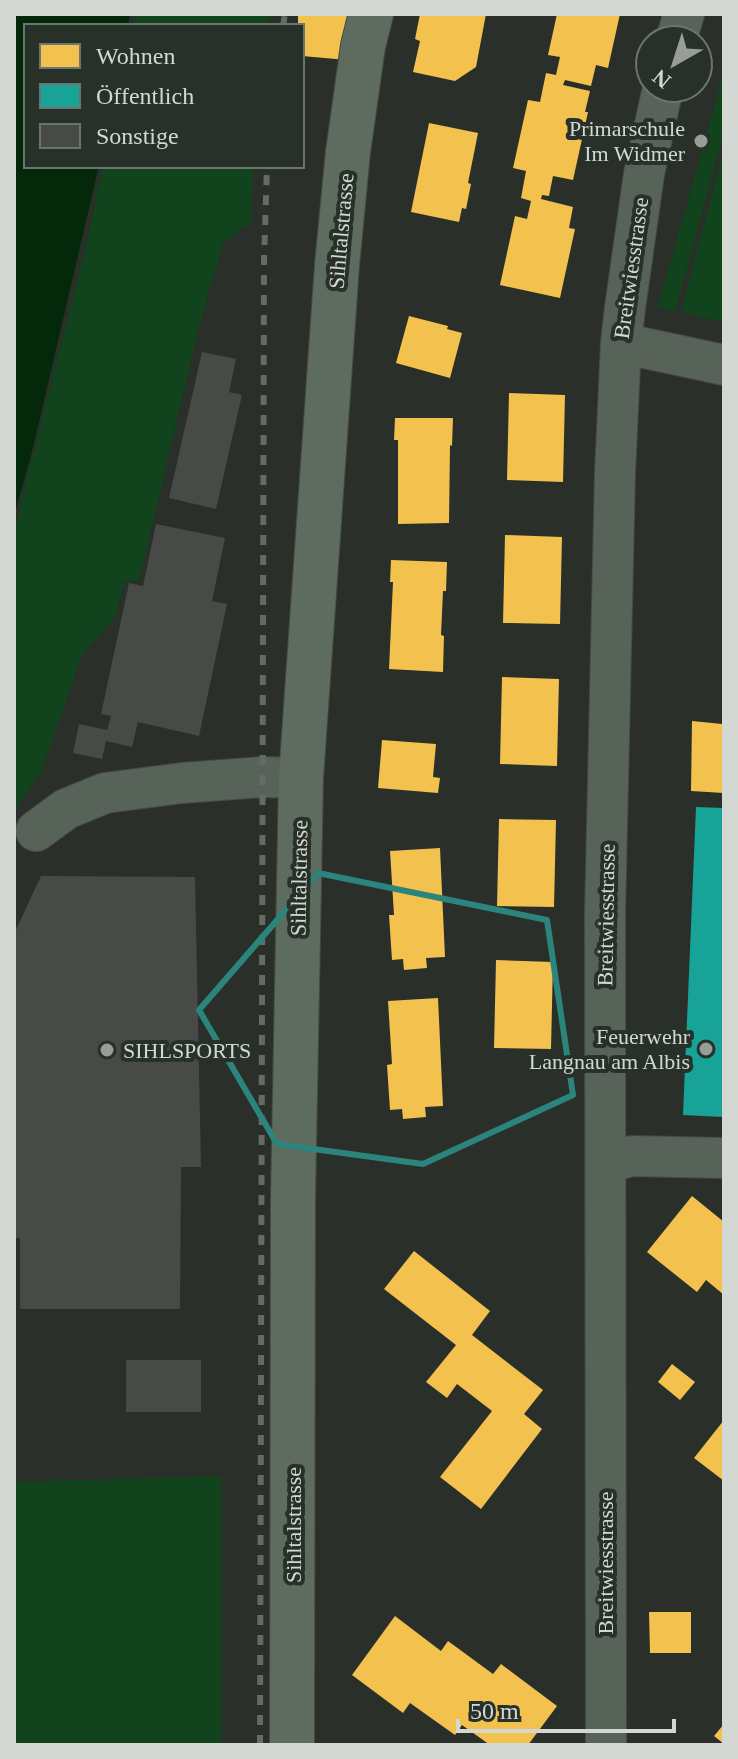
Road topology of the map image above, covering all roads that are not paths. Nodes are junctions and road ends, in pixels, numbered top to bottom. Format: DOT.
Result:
graph roads {
  1 [pos="371,14"];
  2 [pos="659,104"];
  3 [pos="621,343"];
  4 [pos="724,365"];
  5 [pos="301,778"];
  6 [pos="36,831"];
  7 [pos="724,1158"];
  8 [pos="606,1163"];
  9 [pos="292,1745"];
  10 [pos="606,1745"];
  1 -- 5 [label="main road, Sihltalstrasse"];
  2 -- 3 [label="street, Breitwiesstrasse"];
  3 -- 4 [label="street"];
  3 -- 8 [label="street, Breitwiesstrasse"];
  5 -- 6 [label="street"];
  5 -- 9 [label="main road, Sihltalstrasse"];
  7 -- 8 [label="street"];
  8 -- 10 [label="street, Breitwiesstrasse"];
}
